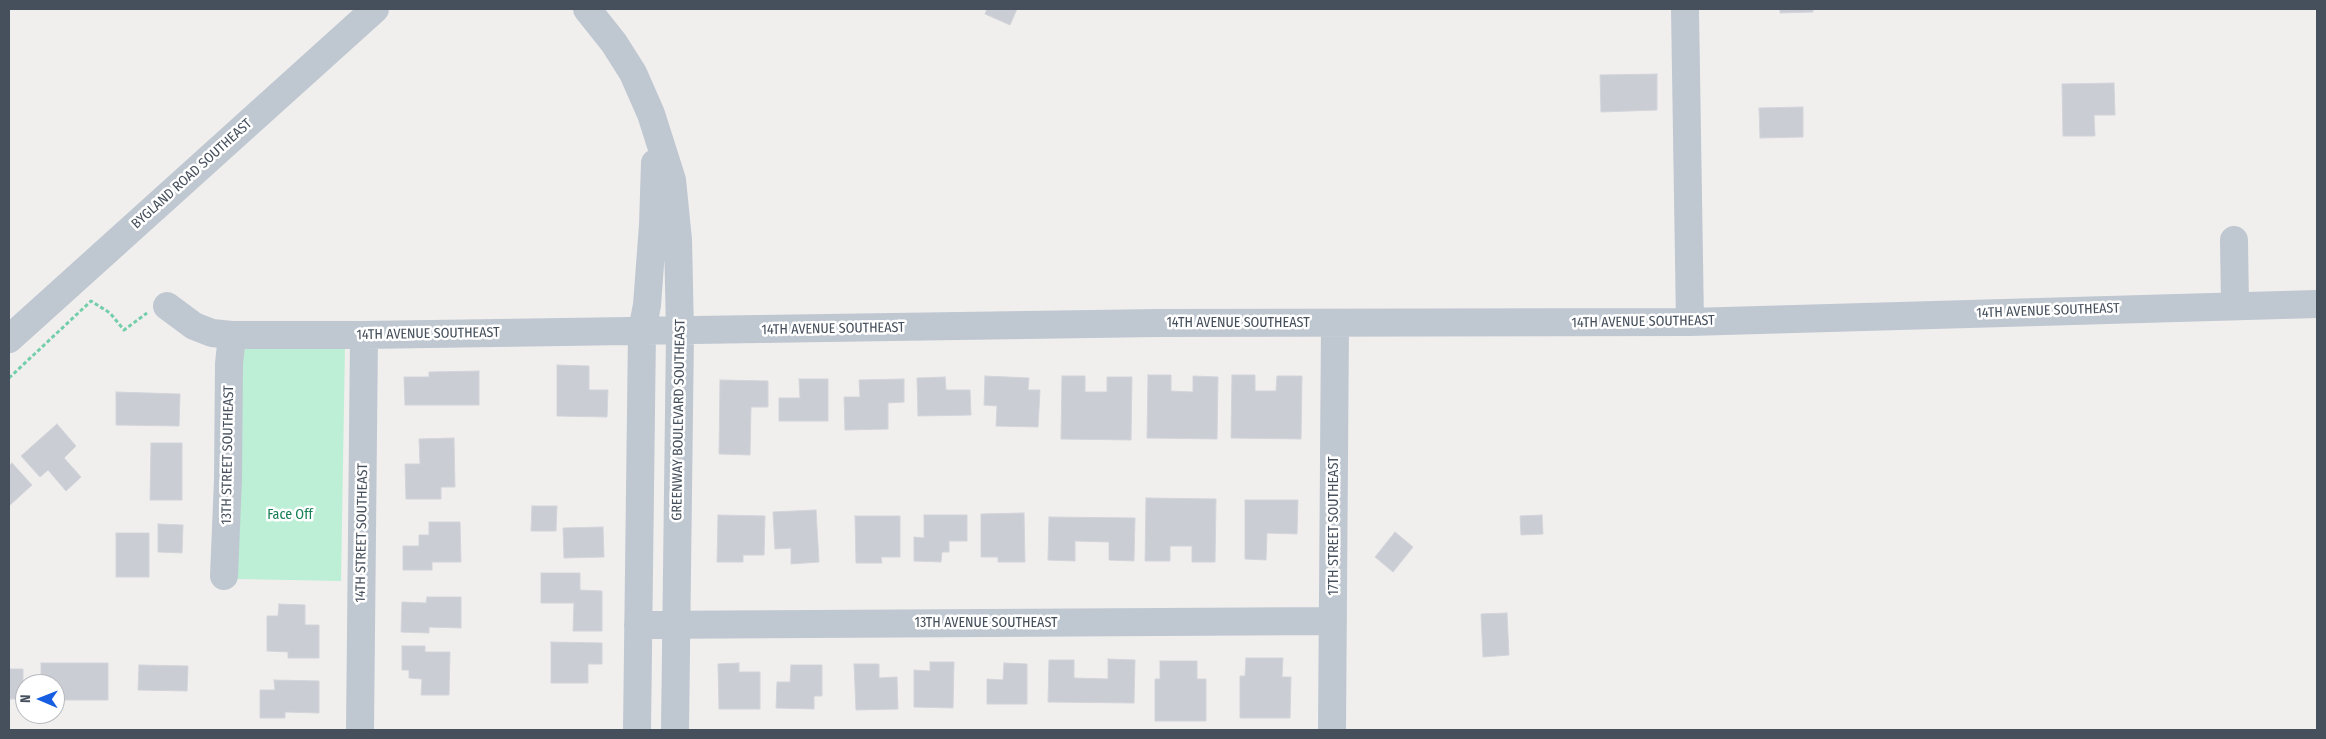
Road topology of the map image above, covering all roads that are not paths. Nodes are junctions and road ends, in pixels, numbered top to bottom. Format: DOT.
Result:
graph roads {
  1 [pos="376,9"];
  2 [pos="587,9"];
  3 [pos="1685,9"];
  4 [pos="651,114"];
  5 [pos="2234,240"];
  6 [pos="2317,304"];
  7 [pos="2235,305"];
  8 [pos="167,306"];
  9 [pos="1690,322"];
  10 [pos="1335,323"];
  11 [pos="642,331"];
  12 [pos="680,332"];
  13 [pos="232,335"];
  14 [pos="364,335"];
  15 [pos="9,338"];
  16 [pos="224,576"];
  17 [pos="1333,620"];
  18 [pos="638,625"];
  19 [pos="677,626"];
  20 [pos="360,730"];
  21 [pos="637,730"];
  22 [pos="675,730"];
  23 [pos="1332,730"];
  1 -- 15 [label="street, BYGLAND ROAD SOUTHEAST"];
  2 -- 4 [label="street, GREENWAY BOULEVARD SOUTHEAST"];
  3 -- 9 [label="street"];
  4 -- 11 [label="street, GREENWAY BOULEVARD SOUTHEAST"];
  4 -- 12 [label="street, GREENWAY BOULEVARD SOUTHEAST"];
  5 -- 7 [label="street"];
  6 -- 7 [label="street, 14TH AVENUE SOUTHEAST"];
  7 -- 9 [label="street, 14TH AVENUE SOUTHEAST"];
  8 -- 13 [label="street, 14TH AVENUE SOUTHEAST"];
  9 -- 10 [label="street, 14TH AVENUE SOUTHEAST"];
  10 -- 12 [label="street, 14TH AVENUE SOUTHEAST"];
  10 -- 17 [label="street, 17TH STREET SOUTHEAST"];
  11 -- 12 [label="street, 14TH AVENUE SOUTHEAST"];
  11 -- 14 [label="street, 14TH AVENUE SOUTHEAST"];
  11 -- 18 [label="street, GREENWAY BOULEVARD SOUTHEAST"];
  12 -- 19 [label="street, GREENWAY BOULEVARD SOUTHEAST"];
  13 -- 14 [label="street, 14TH AVENUE SOUTHEAST"];
  13 -- 16 [label="street, 13TH STREET SOUTHEAST"];
  14 -- 20 [label="street, 14TH STREET SOUTHEAST"];
  17 -- 19 [label="street, 13TH AVENUE SOUTHEAST"];
  17 -- 23 [label="street, 17TH STREET SOUTHEAST"];
  18 -- 19 [label="street, 13TH AVENUE SOUTHEAST"];
  18 -- 21 [label="street, GREENWAY BOULEVARD SOUTHEAST"];
  19 -- 22 [label="street, GREENWAY BOULEVARD SOUTHEAST"];
}
